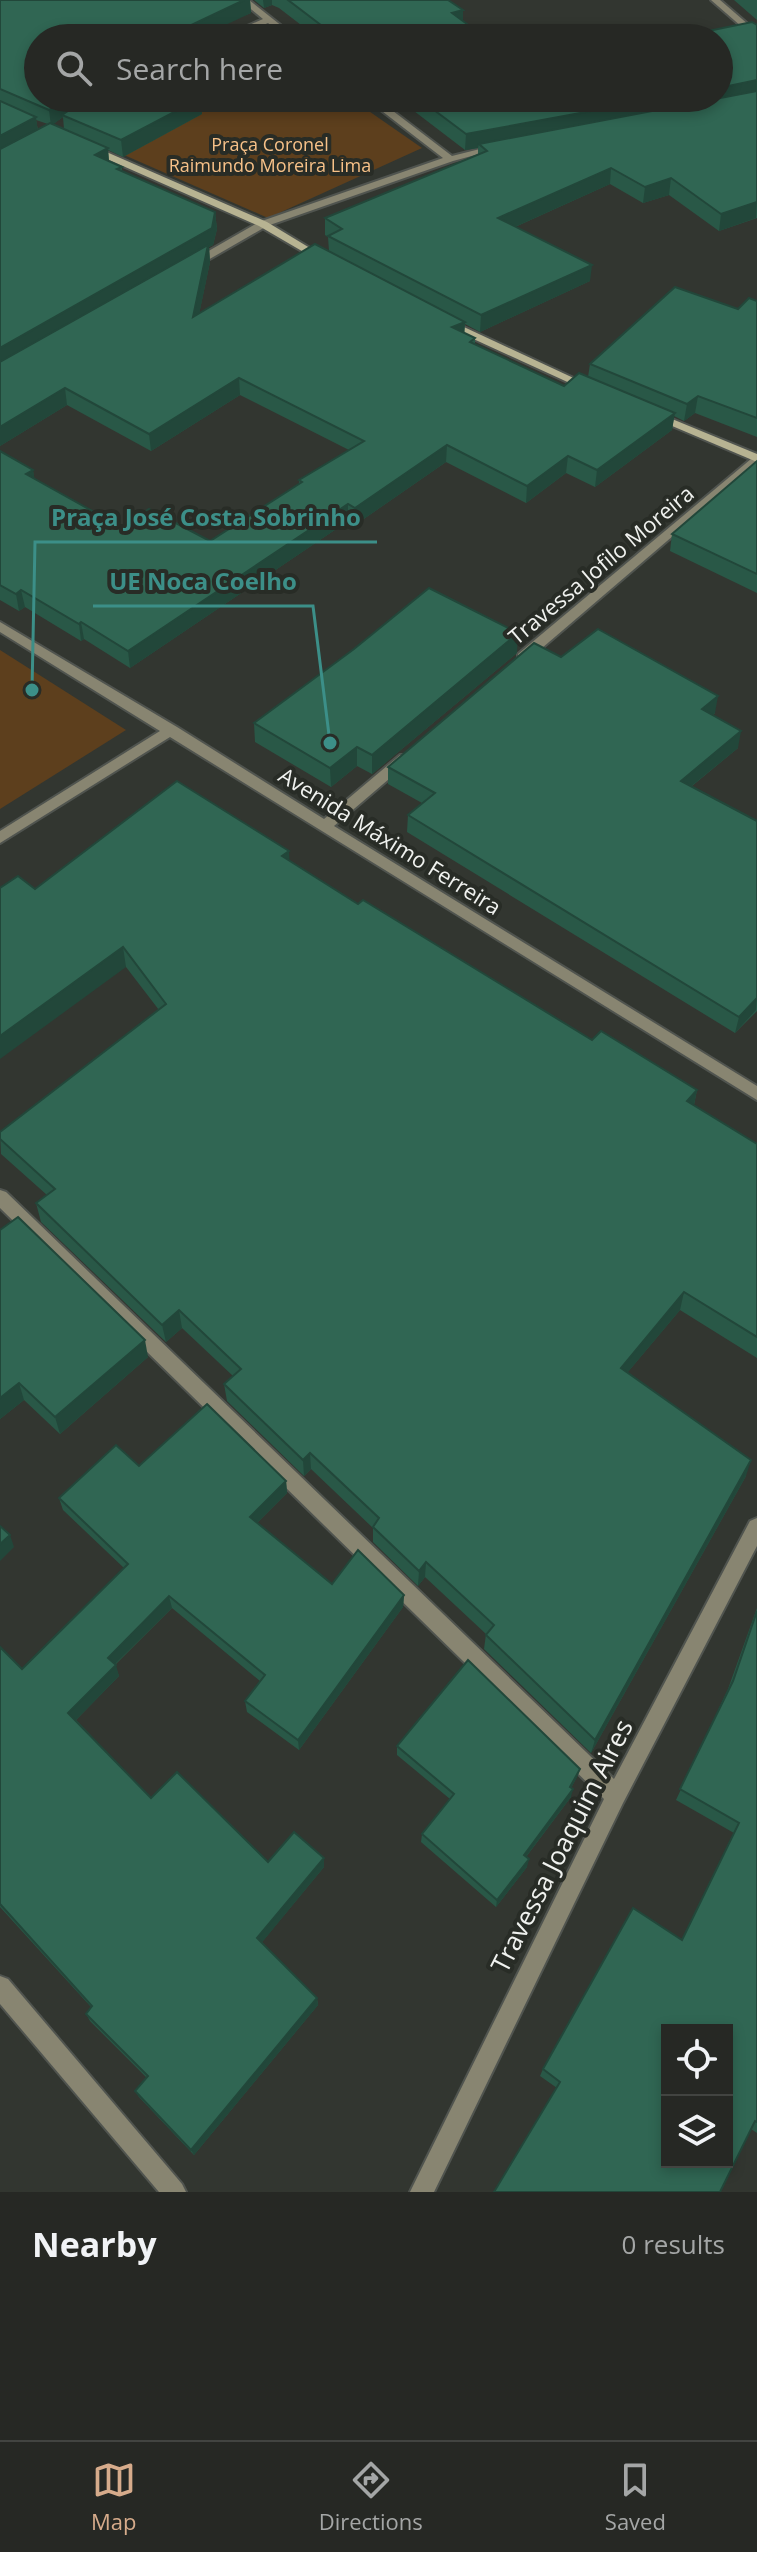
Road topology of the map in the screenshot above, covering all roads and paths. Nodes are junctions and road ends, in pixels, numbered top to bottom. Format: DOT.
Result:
graph roads {
  1 [pos="244,0"];
  2 [pos="715,0"];
  3 [pos="268,20"];
  4 [pos="258,24"];
  5 [pos="273,24"];
  6 [pos="757,37"];
  7 [pos="388,112"];
  8 [pos="81,144"];
  9 [pos="513,144"];
  10 [pos="450,159"];
  11 [pos="263,224"];
  12 [pos="332,265"];
  13 [pos="180,272"];
  14 [pos="431,316"];
  15 [pos="600,392"];
  16 [pos="643,410"];
  17 [pos="757,458"];
  18 [pos="0,626"];
  19 [pos="516,663"];
  20 [pos="172,730"];
  21 [pos="420,745"];
  22 [pos="324,827"];
  23 [pos="0,838"];
  24 [pos="757,1094"];
  25 [pos="0,1197"];
  26 [pos="757,1527"];
  27 [pos="616,1796"];
  28 [pos="0,1987"];
  29 [pos="174,2192"];
  30 [pos="422,2192"];
  1 -- 3 [label="street"];
  2 -- 6 [label="street"];
  3 -- 4 [label="street"];
  3 -- 5 [label="street"];
  7 -- 10 [label="street"];
  8 -- 11 [label="street"];
  9 -- 10 [label="street"];
  10 -- 11 [label="street"];
  11 -- 12 [label="street"];
  11 -- 13 [label="street"];
  14 -- 15 [label="street"];
  16 -- 17 [label="street"];
  17 -- 19 [label="street, Travessa Jofilo Moreira"];
  18 -- 20 [label="street, Avenida Máximo Ferreira"];
  20 -- 22 [label="street, Avenida Máximo Ferreira"];
  20 -- 23 [label="street"];
  21 -- 22 [label="street"];
  22 -- 24 [label="street, Avenida Máximo Ferreira"];
  25 -- 27 [label="street"];
  26 -- 27 [label="street, Travessa Joaquim Aires"];
  27 -- 30 [label="street, Travessa Joaquim Aires"];
  28 -- 29 [label="street"];
}
